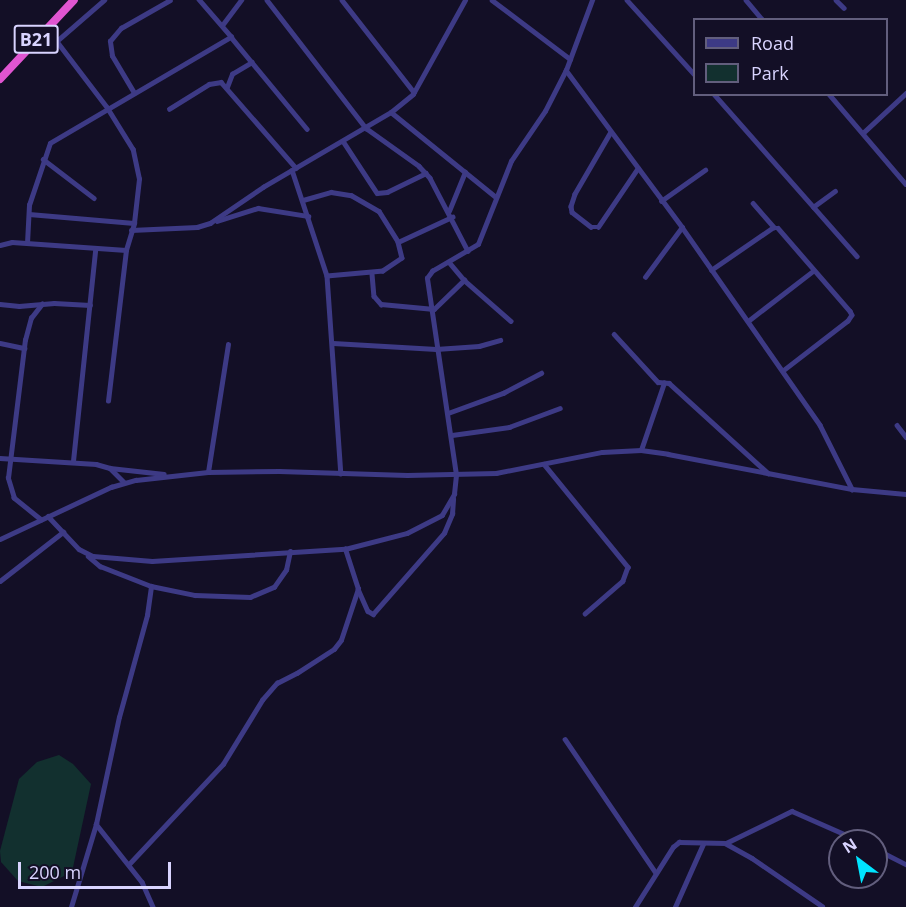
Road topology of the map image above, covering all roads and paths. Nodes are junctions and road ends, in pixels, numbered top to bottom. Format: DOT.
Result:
graph roads {
  1 [pos="74,0"];
  2 [pos="104,0"];
  3 [pos="170,0"];
  4 [pos="199,0"];
  5 [pos="241,0"];
  6 [pos="267,0"];
  7 [pos="342,0"];
  8 [pos="465,0"];
  9 [pos="492,0"];
  10 [pos="592,0"];
  11 [pos="627,0"];
  12 [pos="746,0"];
  13 [pos="836,0"];
  14 [pos="844,8"];
  15 [pos="761,18"];
  16 [pos="222,24"];
  17 [pos="46,28"];
  18 [pos="231,37"];
  19 [pos="58,40"];
  20 [pos="570,59"];
  21 [pos="252,63"];
  22 [pos="566,70"];
  23 [pos="693,73"];
  24 [pos="0,79"];
  25 [pos="227,87"];
  26 [pos="414,92"];
  27 [pos="134,93"];
  28 [pos="906,93"];
  29 [pos="716,96"];
  30 [pos="831,96"];
  31 [pos="107,108"];
  32 [pos="170,109"];
  33 [pos="391,112"];
  34 [pos="366,128"];
  35 [pos="307,129"];
  36 [pos="611,132"];
  37 [pos="864,132"];
  38 [pos="344,141"];
  39 [pos="43,159"];
  40 [pos="638,168"];
  41 [pos="294,169"];
  42 [pos="705,170"];
  43 [pos="465,172"];
  44 [pos="426,173"];
  45 [pos="906,184"];
  46 [pos="835,190"];
  47 [pos="496,197"];
  48 [pos="94,198"];
  49 [pos="303,200"];
  50 [pos="661,201"];
  51 [pos="753,203"];
  52 [pos="813,207"];
  53 [pos="448,211"];
  54 [pos="29,214"];
  55 [pos="308,216"];
  56 [pos="452,217"];
  57 [pos="134,223"];
  58 [pos="208,223"];
  59 [pos="681,227"];
  60 [pos="774,227"];
  61 [pos="131,230"];
  62 [pos="398,242"];
  63 [pos="27,243"];
  64 [pos="0,245"];
  65 [pos="96,250"];
  66 [pos="126,250"];
  67 [pos="468,251"];
  68 [pos="857,256"];
  69 [pos="449,262"];
  70 [pos="711,270"];
  71 [pos="813,271"];
  72 [pos="372,274"];
  73 [pos="327,276"];
  74 [pos="645,277"];
  75 [pos="464,280"];
  76 [pos="0,304"];
  77 [pos="42,304"];
  78 [pos="90,305"];
  79 [pos="23,306"];
  80 [pos="430,308"];
  81 [pos="31,318"];
  82 [pos="511,321"];
  83 [pos="748,321"];
  84 [pos="614,334"];
  85 [pos="500,340"];
  86 [pos="0,343"];
  87 [pos="333,343"];
  88 [pos="228,345"];
  89 [pos="24,348"];
  90 [pos="436,349"];
  91 [pos="331,357"];
  92 [pos="783,370"];
  93 [pos="541,373"];
  94 [pos="664,383"];
  95 [pos="108,401"];
  96 [pos="560,408"];
  97 [pos="448,413"];
  98 [pos="897,425"];
  99 [pos="452,435"];
  100 [pos="906,437"];
  101 [pos="642,450"];
  102 [pos="0,458"];
  103 [pos="8,458"];
  104 [pos="72,461"];
  105 [pos="544,464"];
  106 [pos="110,468"];
  107 [pos="208,472"];
  108 [pos="768,473"];
  109 [pos="341,474"];
  110 [pos="170,475"];
  111 [pos="456,475"];
  112 [pos="124,482"];
  113 [pos="852,489"];
  114 [pos="454,494"];
  115 [pos="906,494"];
  116 [pos="48,516"];
  117 [pos="41,520"];
  118 [pos="63,532"];
  119 [pos="0,539"];
  120 [pos="80,549"];
  121 [pos="345,549"];
  122 [pos="290,551"];
  123 [pos="0,581"];
  124 [pos="151,586"];
  125 [pos="358,589"];
  126 [pos="585,614"];
  127 [pos="565,739"];
  128 [pos="96,825"];
  129 [pos="835,829"];
  130 [pos="725,843"];
  131 [pos="703,844"];
  132 [pos="888,855"];
  133 [pos="129,864"];
  134 [pos="906,864"];
  135 [pos="656,873"];
  136 [pos="71,907"];
  137 [pos="153,907"];
  138 [pos="635,907"];
  139 [pos="675,907"];
  140 [pos="822,907"];
  1 -- 17 [label="highway, B21"];
  2 -- 19 [label="street"];
  3 -- 27 [label="street"];
  4 -- 16 [label="street"];
  5 -- 16 [label="street"];
  6 -- 34 [label="street"];
  7 -- 26 [label="street"];
  8 -- 26 [label="street"];
  9 -- 20 [label="street"];
  10 -- 20 [label="street"];
  11 -- 23 [label="street"];
  12 -- 15 [label="street"];
  13 -- 14 [label="street"];
  16 -- 18 [label="street"];
  17 -- 19 [label="street"];
  17 -- 24 [label="highway, B21"];
  18 -- 21 [label="street"];
  18 -- 27 [label="street"];
  19 -- 31 [label="street"];
  20 -- 22 [label="street"];
  21 -- 25 [label="street"];
  21 -- 35 [label="street"];
  22 -- 36 [label="street"];
  22 -- 47 [label="street"];
  25 -- 32 [label="street"];
  25 -- 41 [label="street"];
  26 -- 33 [label="street"];
  27 -- 31 [label="street"];
  28 -- 37 [label="street"];
  29 -- 52 [label="street"];
  30 -- 37 [label="street"];
  31 -- 39 [label="street"];
  31 -- 57 [label="street"];
  33 -- 34 [label="street"];
  33 -- 43 [label="street"];
  34 -- 38 [label="street"];
  34 -- 44 [label="street"];
  36 -- 40 [label="street"];
  36 -- 40 [label="street"];
  37 -- 45 [label="street"];
  38 -- 41 [label="street"];
  38 -- 44 [label="street"];
  39 -- 48 [label="street"];
  39 -- 54 [label="street"];
  40 -- 50 [label="street"];
  41 -- 49 [label="street"];
  41 -- 58 [label="street"];
  42 -- 50 [label="street"];
  43 -- 47 [label="street"];
  43 -- 53 [label="street"];
  44 -- 53 [label="street"];
  46 -- 52 [label="street"];
  47 -- 67 [label="street"];
  49 -- 55 [label="street"];
  49 -- 62 [label="street"];
  50 -- 59 [label="street"];
  51 -- 60 [label="street"];
  52 -- 68 [label="street"];
  53 -- 56 [label="street"];
  54 -- 57 [label="street"];
  54 -- 63 [label="street"];
  55 -- 58 [label="street"];
  55 -- 73 [label="street"];
  56 -- 62 [label="street"];
  56 -- 67 [label="street"];
  57 -- 61 [label="street"];
  58 -- 61 [label="street"];
  59 -- 70 [label="street"];
  59 -- 74 [label="street"];
  60 -- 70 [label="street"];
  60 -- 71 [label="street"];
  61 -- 66 [label="street"];
  62 -- 72 [label="street"];
  63 -- 64 [label="street"];
  63 -- 65 [label="street"];
  65 -- 66 [label="street"];
  65 -- 78 [label="street"];
  66 -- 95 [label="street"];
  67 -- 69 [label="street"];
  69 -- 75 [label="street"];
  69 -- 80 [label="street"];
  70 -- 83 [label="street"];
  71 -- 83 [label="street"];
  71 -- 92 [label="street"];
  72 -- 73 [label="street"];
  72 -- 80 [label="street"];
  73 -- 87 [label="street"];
  75 -- 80 [label="street"];
  75 -- 82 [label="street"];
  76 -- 79 [label="street"];
  77 -- 78 [label="street"];
  77 -- 79 [label="street"];
  77 -- 81 [label="street"];
  78 -- 104 [label="street"];
  79 -- 81 [label="street"];
  80 -- 90 [label="street"];
  81 -- 89 [label="street"];
  83 -- 92 [label="street"];
  84 -- 94 [label="street"];
  85 -- 90 [label="street"];
  86 -- 89 [label="street"];
  87 -- 90 [label="street"];
  87 -- 109 [label="street"];
  88 -- 107 [label="street"];
  89 -- 103 [label="street"];
  90 -- 97 [label="street"];
  91 -- 109 [label="street"];
  92 -- 113 [label="street"];
  93 -- 97 [label="street"];
  94 -- 101 [label="street"];
  94 -- 108 [label="street"];
  96 -- 99 [label="street"];
  97 -- 99 [label="street"];
  98 -- 100 [label="street"];
  99 -- 111 [label="street"];
  101 -- 105 [label="street"];
  101 -- 108 [label="street"];
  102 -- 103 [label="street"];
  103 -- 104 [label="street"];
  103 -- 117 [label="street"];
  104 -- 106 [label="street"];
  105 -- 111 [label="street"];
  105 -- 126 [label="street"];
  106 -- 110 [label="street"];
  106 -- 112 [label="street"];
  107 -- 109 [label="street"];
  107 -- 110 [label="street"];
  108 -- 113 [label="street"];
  109 -- 111 [label="street"];
  110 -- 112 [label="street"];
  111 -- 114 [label="street"];
  112 -- 116 [label="street"];
  113 -- 115 [label="street"];
  114 -- 121 [label="street"];
  114 -- 125 [label="street"];
  116 -- 117 [label="street"];
  116 -- 118 [label="street"];
  117 -- 119 [label="street"];
  118 -- 120 [label="street"];
  118 -- 123 [label="street"];
  120 -- 122 [label="street"];
  120 -- 124 [label="street"];
  121 -- 122 [label="street"];
  121 -- 125 [label="street"];
  122 -- 124 [label="street"];
  124 -- 128 [label="street"];
  125 -- 133 [label="street"];
  127 -- 135 [label="street"];
  128 -- 133 [label="street"];
  128 -- 136 [label="street"];
  129 -- 130 [label="street"];
  130 -- 131 [label="street"];
  130 -- 140 [label="street"];
  131 -- 135 [label="street"];
  131 -- 139 [label="street"];
  132 -- 134 [label="street"];
  133 -- 137 [label="street"];
  135 -- 138 [label="street"];
}
